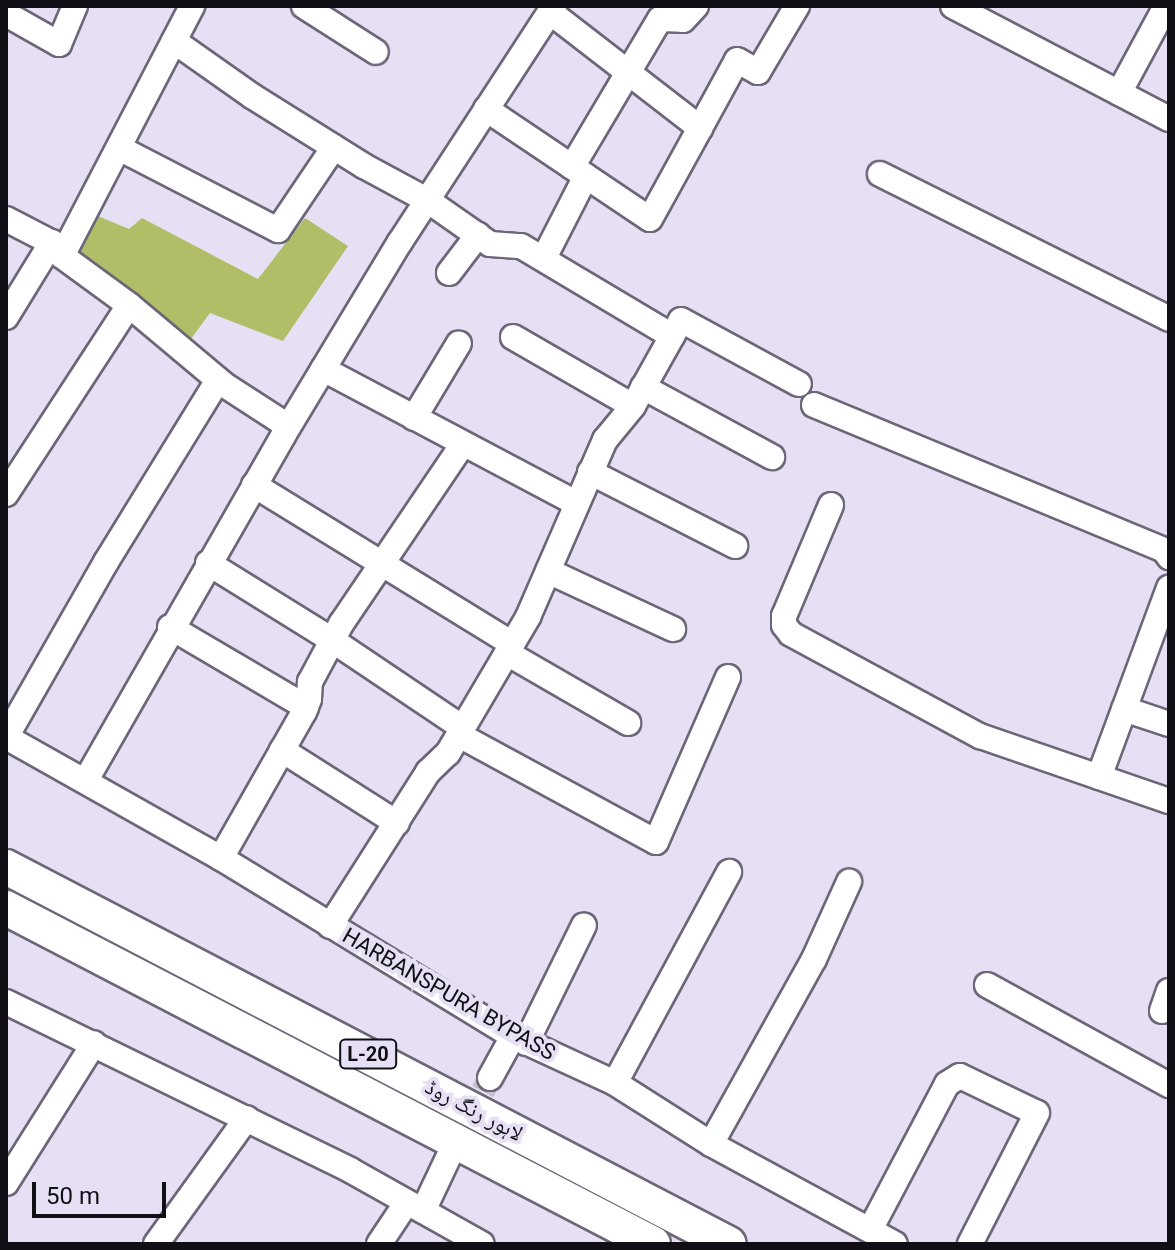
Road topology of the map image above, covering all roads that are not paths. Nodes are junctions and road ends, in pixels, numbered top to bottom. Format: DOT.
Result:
graph roads {
  1 [pos="75,6"];
  2 [pos="192,6"];
  3 [pos="304,6"];
  4 [pos="696,6"];
  5 [pos="797,6"];
  6 [pos="953,6"];
  7 [pos="1166,6"];
  8 [pos="546,10"];
  9 [pos="992,16"];
  10 [pos="7,20"];
  11 [pos="174,41"];
  12 [pos="376,52"];
  13 [pos="628,73"];
  14 [pos="1119,93"];
  15 [pos="486,109"];
  16 [pos="1169,119"];
  17 [pos="700,128"];
  18 [pos="334,147"];
  19 [pos="119,148"];
  20 [pos="579,172"];
  21 [pos="880,174"];
  22 [pos="427,200"];
  23 [pos="6,219"];
  24 [pos="478,235"];
  25 [pos="59,246"];
  26 [pos="544,258"];
  27 [pos="449,273"];
  28 [pos="129,305"];
  29 [pos="6,317"];
  30 [pos="1169,319"];
  31 [pos="672,336"];
  32 [pos="513,337"];
  33 [pos="459,343"];
  34 [pos="323,369"];
  35 [pos="218,380"];
  36 [pos="799,384"];
  37 [pos="638,396"];
  38 [pos="814,405"];
  39 [pos="414,418"];
  40 [pos="288,426"];
  41 [pos="463,444"];
  42 [pos="772,457"];
  43 [pos="590,472"];
  44 [pos="9,479"];
  45 [pos="254,485"];
  46 [pos="576,503"];
  47 [pos="831,505"];
  48 [pos="735,546"];
  49 [pos="1169,557"];
  50 [pos="208,563"];
  51 [pos="383,565"];
  52 [pos="548,571"];
  53 [pos="1169,588"];
  54 [pos="170,627"];
  55 [pos="673,629"];
  56 [pos="332,640"];
  57 [pos="510,648"];
  58 [pos="728,677"];
  59 [pos="306,707"];
  60 [pos="1124,709"];
  61 [pos="628,723"];
  62 [pos="1169,724"];
  63 [pos="461,731"];
  64 [pos="6,737"];
  65 [pos="282,750"];
  66 [pos="1099,777"];
  67 [pos="86,780"];
  68 [pos="1169,801"];
  69 [pos="397,823"];
  70 [pos="221,858"];
  71 [pos="6,867"];
  72 [pos="729,872"];
  73 [pos="849,882"];
  74 [pos="6,908"];
  75 [pos="584,925"];
  76 [pos="330,926"];
  77 [pos="987,985"];
  78 [pos="6,1002"];
  79 [pos="519,1040"];
  80 [pos="94,1043"];
  81 [pos="490,1078"];
  82 [pos="615,1083"];
  83 [pos="1169,1085"];
  84 [pos="247,1118"];
  85 [pos="711,1144"];
  86 [pos="448,1158"];
  87 [pos="6,1183"];
  88 [pos="415,1207"];
  89 [pos="870,1230"];
  90 [pos="156,1244"];
  91 [pos="379,1244"];
  92 [pos="482,1244"];
  93 [pos="653,1244"];
  94 [pos="729,1244"];
  95 [pos="895,1244"];
  96 [pos="970,1244"];
  1 -- 10 [label="street"];
  2 -- 11 [label="street"];
  3 -- 12 [label="street"];
  4 -- 13 [label="street"];
  5 -- 17 [label="street"];
  6 -- 9 [label="street"];
  7 -- 14 [label="street"];
  8 -- 13 [label="street"];
  8 -- 15 [label="street"];
  9 -- 14 [label="street"];
  11 -- 18 [label="street"];
  11 -- 19 [label="street"];
  13 -- 17 [label="street"];
  13 -- 20 [label="street"];
  14 -- 16 [label="street"];
  15 -- 20 [label="street"];
  15 -- 22 [label="street"];
  17 -- 20 [label="street"];
  18 -- 19 [label="street"];
  18 -- 22 [label="street"];
  19 -- 25 [label="street"];
  20 -- 26 [label="street"];
  21 -- 30 [label="street"];
  22 -- 24 [label="street"];
  22 -- 34 [label="street"];
  23 -- 25 [label="street"];
  24 -- 26 [label="street"];
  24 -- 27 [label="street"];
  25 -- 28 [label="street"];
  25 -- 29 [label="street"];
  26 -- 31 [label="street"];
  28 -- 35 [label="street"];
  28 -- 44 [label="street"];
  31 -- 36 [label="street"];
  31 -- 37 [label="street"];
  32 -- 37 [label="street"];
  33 -- 39 [label="street"];
  34 -- 39 [label="street"];
  34 -- 40 [label="street"];
  35 -- 40 [label="street"];
  35 -- 64 [label="street"];
  37 -- 42 [label="street"];
  37 -- 43 [label="street"];
  38 -- 49 [label="street"];
  39 -- 41 [label="street"];
  40 -- 45 [label="street"];
  41 -- 46 [label="street"];
  41 -- 51 [label="street"];
  43 -- 46 [label="street"];
  43 -- 48 [label="street"];
  45 -- 50 [label="street"];
  45 -- 51 [label="street"];
  46 -- 52 [label="street"];
  47 -- 66 [label="street"];
  50 -- 54 [label="street"];
  50 -- 56 [label="street"];
  51 -- 56 [label="street"];
  51 -- 57 [label="street"];
  52 -- 55 [label="street"];
  52 -- 57 [label="street"];
  53 -- 60 [label="street"];
  54 -- 59 [label="street"];
  54 -- 67 [label="street"];
  56 -- 59 [label="street"];
  56 -- 63 [label="street"];
  57 -- 61 [label="street"];
  57 -- 63 [label="street"];
  58 -- 63 [label="street"];
  59 -- 65 [label="street"];
  60 -- 62 [label="street"];
  60 -- 66 [label="street"];
  63 -- 69 [label="street"];
  64 -- 67 [label="street, HARBANSPURA BYPASS"];
  65 -- 69 [label="street"];
  65 -- 70 [label="street"];
  66 -- 68 [label="street"];
  67 -- 70 [label="street, HARBANSPURA BYPASS"];
  69 -- 76 [label="street"];
  70 -- 76 [label="street, HARBANSPURA BYPASS"];
  71 -- 94 [label="highway, لاہور رنگ روڈ / L-20"];
  72 -- 82 [label="street"];
  73 -- 85 [label="street"];
  74 -- 93 [label="highway, لاہور رنگ روڈ / L-20"];
  75 -- 79 [label="street"];
  76 -- 79 [label="street, HARBANSPURA BYPASS"];
  77 -- 83 [label="street"];
  78 -- 80 [label="street"];
  79 -- 81 [label="street"];
  79 -- 82 [label="street, HARBANSPURA BYPASS"];
  80 -- 84 [label="street"];
  80 -- 87 [label="street"];
  82 -- 85 [label="street, HARBANSPURA BYPASS"];
  84 -- 88 [label="street"];
  84 -- 90 [label="street"];
  85 -- 89 [label="street, HARBANSPURA BYPASS"];
  86 -- 88 [label="street"];
  88 -- 91 [label="street"];
  88 -- 92 [label="street"];
  89 -- 95 [label="street, HARBANSPURA BYPASS"];
  89 -- 96 [label="street"];
}
